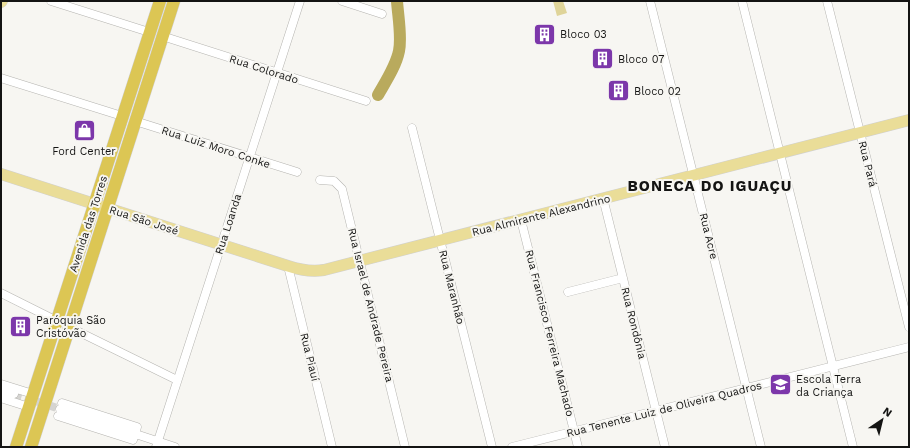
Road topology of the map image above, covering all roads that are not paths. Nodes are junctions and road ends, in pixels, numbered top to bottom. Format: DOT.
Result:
graph roads {
  1 [pos="51,1"];
  2 [pos="160,1"];
  3 [pos="174,1"];
  4 [pos="300,1"];
  5 [pos="342,1"];
  6 [pos="650,1"];
  7 [pos="742,1"];
  8 [pos="827,1"];
  9 [pos="382,14"];
  10 [pos="150,32"];
  11 [pos="162,36"];
  12 [pos="277,73"];
  13 [pos="1,78"];
  14 [pos="366,102"];
  15 [pos="122,116"];
  16 [pos="909,120"];
  17 [pos="135,121"];
  18 [pos="412,128"];
  19 [pos="860,132"];
  20 [pos="780,153"];
  21 [pos="249,157"];
  22 [pos="297,172"];
  23 [pos="1,174"];
  24 [pos="693,175"];
  25 [pos="320,180"];
  26 [pos="603,198"];
  27 [pos="94,204"];
  28 [pos="107,208"];
  29 [pos="521,220"];
  30 [pos="440,240"];
  31 [pos="221,245"];
  32 [pos="360,261"];
  33 [pos="288,266"];
  34 [pos="623,278"];
  35 [pos="568,292"];
  36 [pos="1,293"];
  37 [pos="56,321"];
  38 [pos="69,327"];
  39 [pos="909,327"];
  40 [pos="909,347"];
  41 [pos="832,366"];
  42 [pos="177,380"];
  43 [pos="1,384"];
  44 [pos="747,388"];
  45 [pos="1,390"];
  46 [pos="14,394"];
  47 [pos="33,394"];
  48 [pos="1,398"];
  49 [pos="29,407"];
  50 [pos="656,411"];
  51 [pos="574,431"];
  52 [pos="135,434"];
  53 [pos="157,444"];
  54 [pos="16,447"];
  55 [pos="31,447"];
  56 [pos="176,447"];
  57 [pos="332,447"];
  58 [pos="405,447"];
  59 [pos="492,447"];
  60 [pos="512,447"];
  61 [pos="578,447"];
  62 [pos="665,447"];
  63 [pos="762,447"];
  64 [pos="853,447"];
  1 -- 10 [label="street"];
  2 -- 10 [label="highway, Avenida das Torres"];
  3 -- 11 [label="highway, Avenida das Torres"];
  4 -- 12 [label="street, Rua Loanda"];
  5 -- 9 [label="street"];
  6 -- 24 [label="street, Rua Acre"];
  7 -- 20 [label="street"];
  8 -- 19 [label="street, Rua Pará"];
  10 -- 15 [label="highway, Avenida das Torres"];
  11 -- 12 [label="street, Rua Colorado"];
  11 -- 17 [label="highway, Avenida das Torres"];
  12 -- 14 [label="street, Rua Colorado"];
  12 -- 21 [label="street, Rua Loanda"];
  13 -- 15 [label="street"];
  15 -- 27 [label="highway, Avenida das Torres"];
  16 -- 19 [label="main road, Rua Almirante Alexandrino"];
  17 -- 21 [label="street, Rua Luiz Moro Conke"];
  17 -- 28 [label="highway, Avenida das Torres"];
  18 -- 30 [label="street, Rua Maranhão"];
  19 -- 20 [label="main road, Rua Almirante Alexandrino"];
  19 -- 39 [label="street, Rua Pará"];
  20 -- 24 [label="main road, Rua Almirante Alexandrino"];
  20 -- 41 [label="street"];
  21 -- 22 [label="street, Rua Luiz Moro Conke"];
  21 -- 31 [label="street, Rua Loanda"];
  23 -- 27 [label="main road, Rua São José"];
  24 -- 26 [label="main road, Rua Almirante Alexandrino"];
  24 -- 44 [label="street, Rua Acre"];
  25 -- 32 [label="street, Rua Israel de Andrade Pereira"];
  26 -- 29 [label="main road, Rua Almirante Alexandrino"];
  26 -- 34 [label="street, Rua Rondônia"];
  27 -- 28 [label="main road, Rua São José"];
  27 -- 37 [label="highway, Avenida das Torres"];
  28 -- 31 [label="main road, Rua São José"];
  28 -- 38 [label="highway, Avenida das Torres"];
  29 -- 30 [label="main road, Rua Almirante Alexandrino"];
  29 -- 51 [label="street, Rua Francisco Ferreira Machado"];
  30 -- 32 [label="main road, Rua Almirante Alexandrino"];
  30 -- 59 [label="street, Rua Maranhão"];
  31 -- 33 [label="main road, Rua São José"];
  31 -- 42 [label="street, Rua Loanda"];
  32 -- 33 [label="main road, Rua Almirante Alexandrino"];
  32 -- 58 [label="street, Rua Israel de Andrade Pereira"];
  33 -- 57 [label="street, Rua Piauí"];
  34 -- 35 [label="street"];
  34 -- 50 [label="street, Rua Rondônia"];
  36 -- 37 [label="street"];
  37 -- 47 [label="highway, Avenida das Torres"];
  38 -- 42 [label="street"];
  38 -- 55 [label="highway, Avenida das Torres"];
  40 -- 41 [label="street, Rua Tenente Luiz de Oliveira Quadros"];
  41 -- 44 [label="street, Rua Tenente Luiz de Oliveira Quadros"];
  41 -- 64 [label="street"];
  42 -- 53 [label="street, Rua Loanda"];
  43 -- 47 [label="street"];
  44 -- 50 [label="street, Rua Tenente Luiz de Oliveira Quadros"];
  44 -- 63 [label="street, Rua Acre"];
  45 -- 46 [label="street"];
  47 -- 49 [label="highway, Avenida das Torres"];
  48 -- 49 [label="street"];
  49 -- 54 [label="highway, Avenida das Torres"];
  50 -- 51 [label="street, Rua Tenente Luiz de Oliveira Quadros"];
  50 -- 62 [label="street, Rua Rondônia"];
  51 -- 60 [label="street, Rua Tenente Luiz de Oliveira Quadros"];
  51 -- 61 [label="street, Rua Francisco Ferreira Machado"];
  52 -- 52 [label="street"];
  52 -- 53 [label="street"];
  53 -- 56 [label="street"];
}
